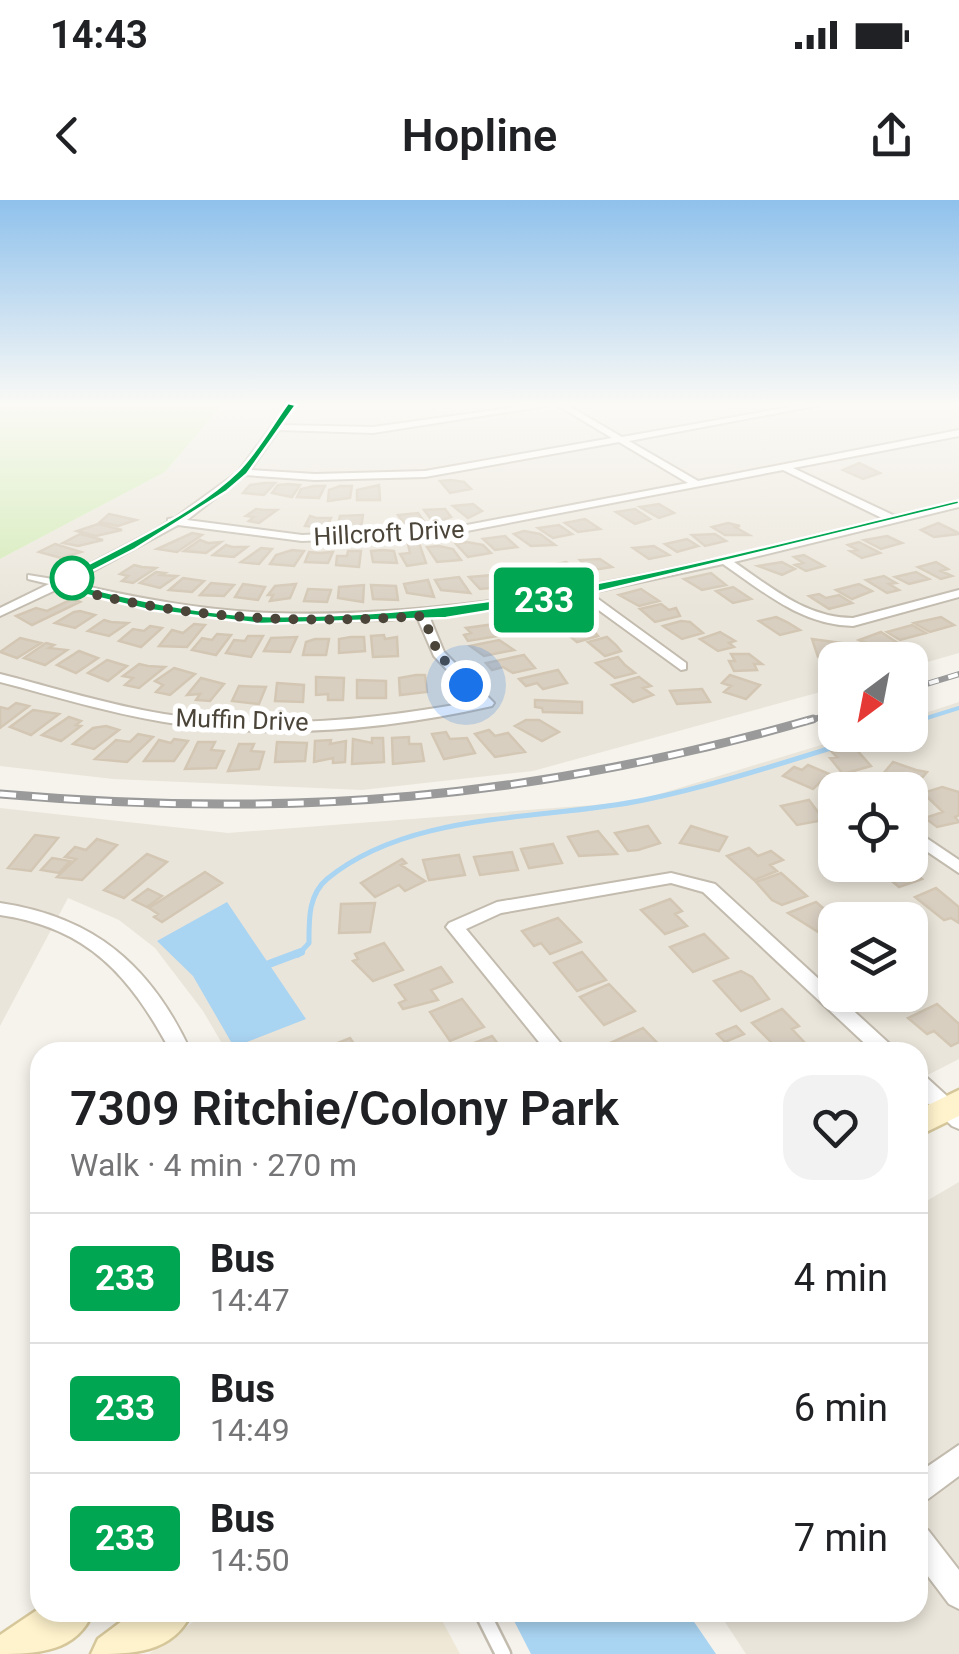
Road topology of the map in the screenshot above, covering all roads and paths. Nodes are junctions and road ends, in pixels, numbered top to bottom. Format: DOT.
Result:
graph roads {
  1 [pos="242,473"];
  2 [pos="255,473"];
  3 [pos="432,473"];
  4 [pos="678,473"];
  5 [pos="759,473"];
  6 [pos="796,473"];
  7 [pos="697,484"];
  8 [pos="959,504"];
  9 [pos="892,519"];
  10 [pos="172,521"];
  11 [pos="722,559"];
  12 [pos="32,577"];
  13 [pos="58,584"];
  14 [pos="581,592"];
  15 [pos="959,593"];
  16 [pos="0,612"];
  17 [pos="423,616"];
  18 [pos="681,666"];
  19 [pos="0,678"];
  20 [pos="928,845"];
  21 [pos="959,868"];
  22 [pos="0,909"];
  23 [pos="175,1042"];
  24 [pos="550,1042"];
  25 [pos="875,1042"];
  26 [pos="928,1090"];
  27 [pos="955,1110"];
  28 [pos="928,1120"];
  29 [pos="959,1459"];
  30 [pos="928,1482"];
  31 [pos="928,1553"];
  32 [pos="959,1594"];
  33 [pos="57,1622"];
  34 [pos="157,1622"];
  35 [pos="487,1622"];
  36 [pos="10,1654"];
  37 [pos="113,1654"];
  38 [pos="503,1654"];
  1 -- 10 [label="street"];
  2 -- 3 [label="street"];
  4 -- 7 [label="street"];
  5 -- 7 [label="street, Hillcroft Drive"];
  6 -- 9 [label="street"];
  7 -- 10 [label="street, Hillcroft Drive"];
  8 -- 9 [label="street"];
  9 -- 11 [label="street"];
  10 -- 13 [label="street"];
  11 -- 14 [label="street"];
  11 -- 15 [label="street"];
  12 -- 13 [label="street"];
  13 -- 16 [label="street"];
  13 -- 17 [label="street"];
  14 -- 17 [label="street"];
  14 -- 18 [label="street"];
  17 -- 19 [label="street, Muffin Drive"];
  20 -- 21 [label="street"];
  22 -- 23 [label="street"];
  24 -- 25 [label="street"];
  26 -- 27 [label="street"];
  27 -- 28 [label="street"];
  29 -- 30 [label="street"];
  31 -- 32 [label="street"];
  33 -- 36 [label="street"];
  34 -- 37 [label="street"];
  35 -- 38 [label="lane"];
}
